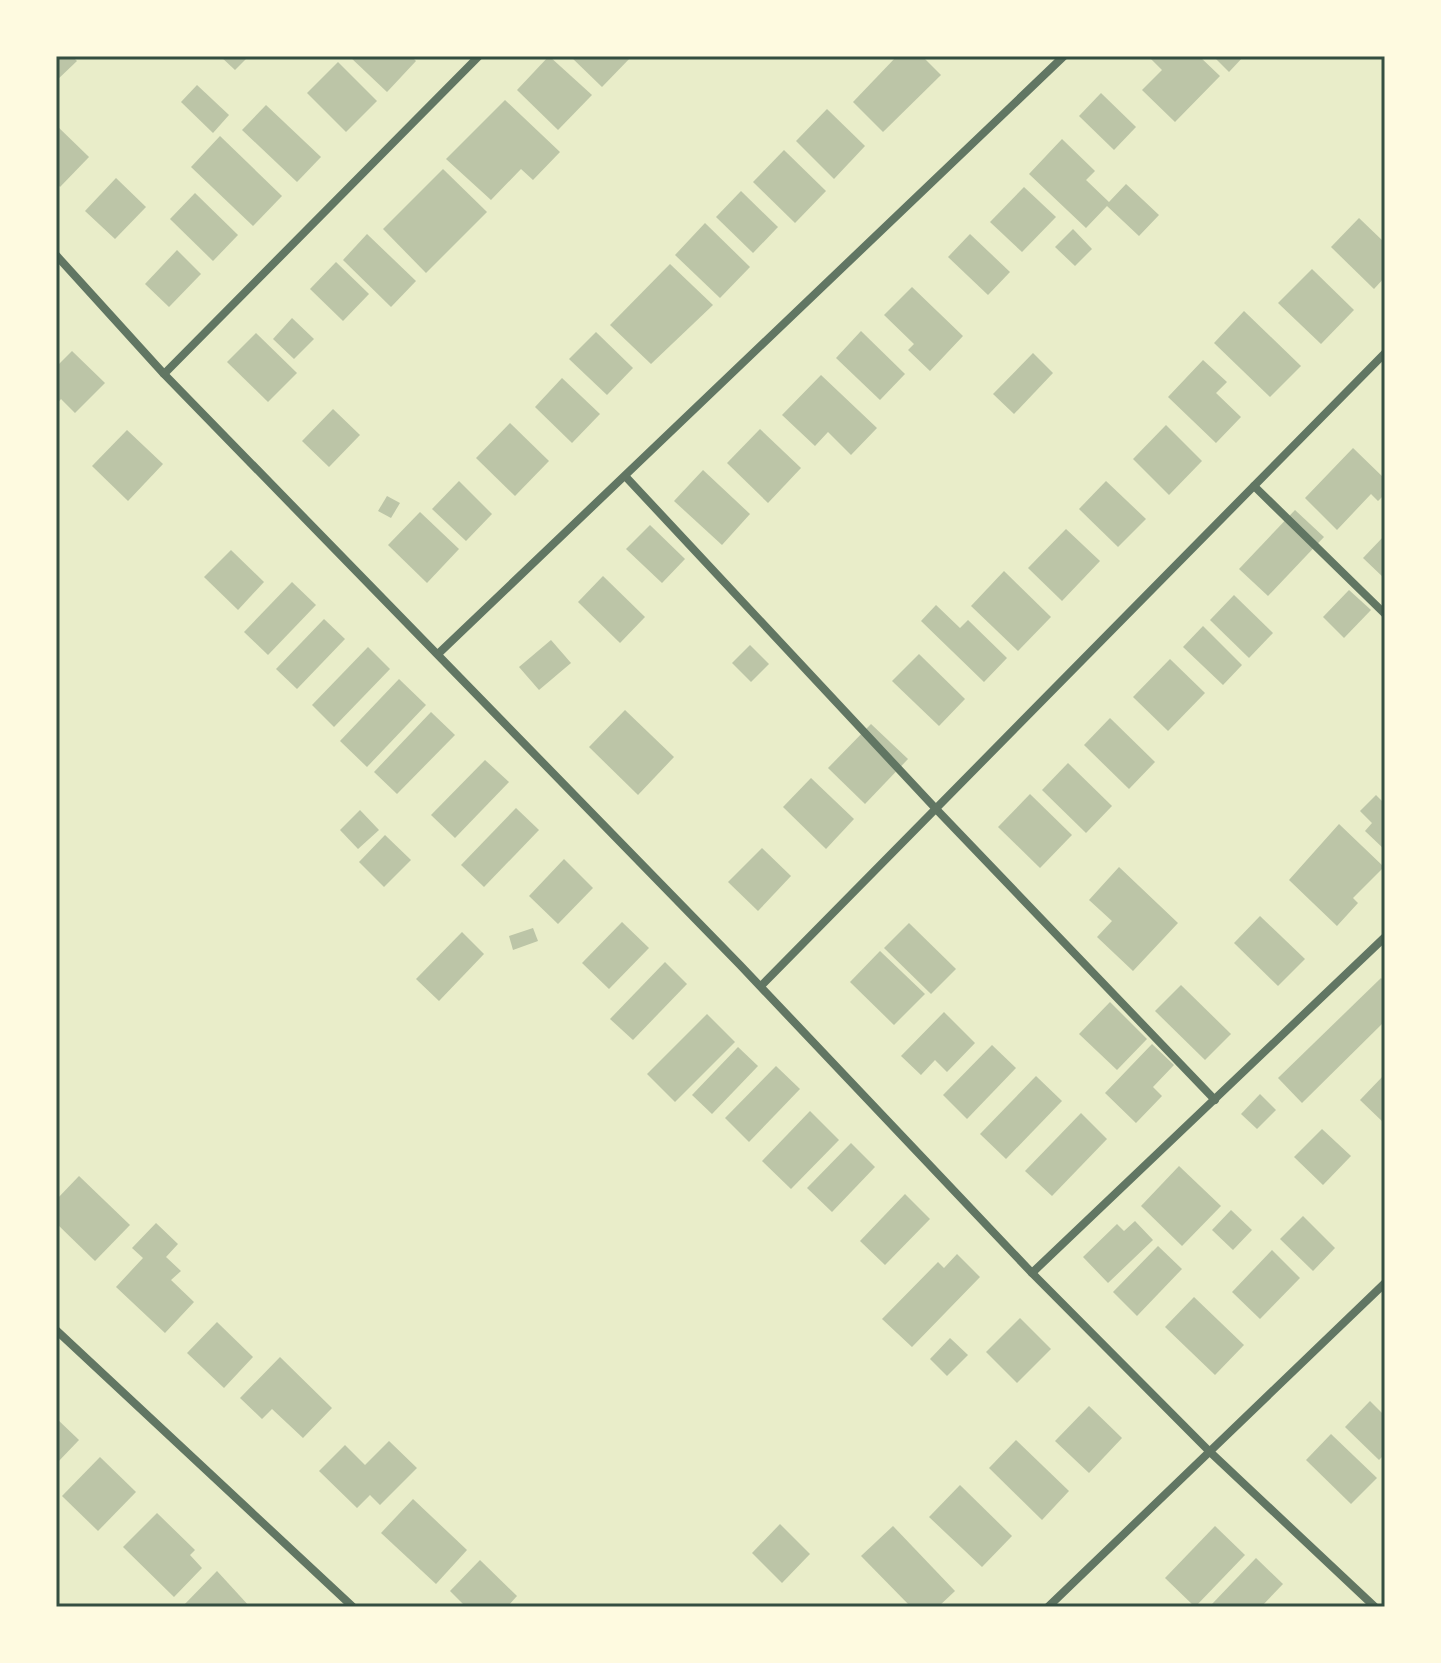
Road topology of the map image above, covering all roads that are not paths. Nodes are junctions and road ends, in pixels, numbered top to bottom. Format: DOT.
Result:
graph roads {
  1 [pos="479,56"];
  2 [pos="1064,56"];
  3 [pos="56,255"];
  4 [pos="1385,353"];
  5 [pos="164,374"];
  6 [pos="626,477"];
  7 [pos="1254,486"];
  8 [pos="1385,614"];
  9 [pos="438,654"];
  10 [pos="937,810"];
  11 [pos="1385,937"];
  12 [pos="761,986"];
  13 [pos="1215,1100"];
  14 [pos="1032,1273"];
  15 [pos="1385,1283"];
  16 [pos="56,1330"];
  17 [pos="1209,1451"];
  18 [pos="353,1607"];
  19 [pos="1048,1607"];
  20 [pos="1375,1607"];
  1 -- 5 [label="street"];
  2 -- 6 [label="street"];
  3 -- 5 [label="street"];
  4 -- 7 [label="street"];
  5 -- 9 [label="street"];
  6 -- 9 [label="street"];
  6 -- 10 [label="street"];
  7 -- 8 [label="street"];
  7 -- 10 [label="street"];
  9 -- 12 [label="street"];
  10 -- 12 [label="street"];
  10 -- 13 [label="street"];
  11 -- 13 [label="street"];
  12 -- 14 [label="street"];
  13 -- 14 [label="street"];
  14 -- 17 [label="street"];
  15 -- 17 [label="street"];
  16 -- 18 [label="street"];
  17 -- 19 [label="street"];
  17 -- 20 [label="street"];
}
